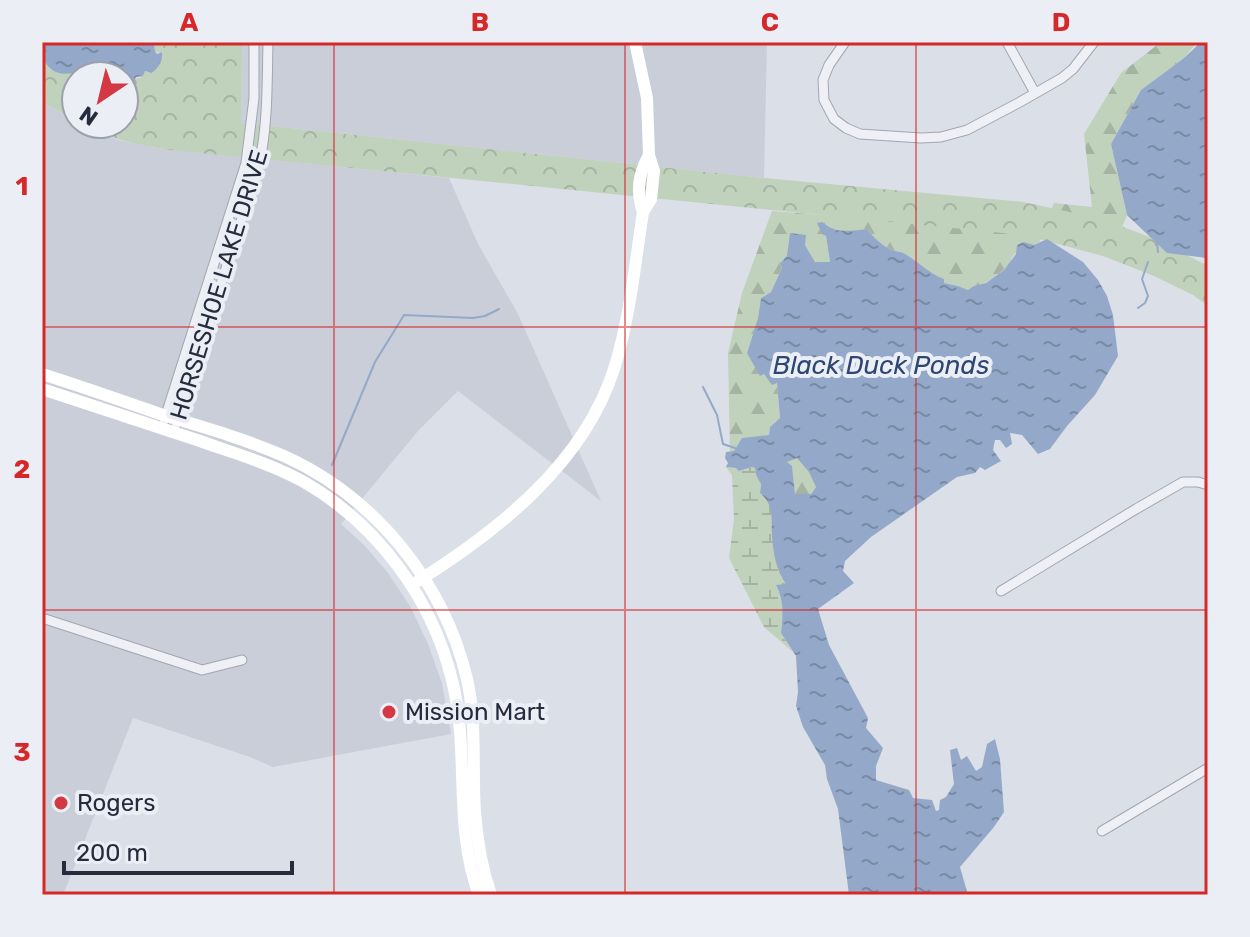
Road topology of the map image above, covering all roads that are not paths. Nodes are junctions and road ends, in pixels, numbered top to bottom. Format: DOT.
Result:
graph roads {
  1 [pos="254,42"];
  2 [pos="268,42"];
  3 [pos="635,42"];
  4 [pos="845,42"];
  5 [pos="1007,42"];
  6 [pos="1094,42"];
  7 [pos="1035,93"];
  8 [pos="42,374"];
  9 [pos="42,389"];
  10 [pos="172,417"];
  11 [pos="168,431"];
  12 [pos="1208,485"];
  13 [pos="424,577"];
  14 [pos="412,585"];
  15 [pos="1001,591"];
  16 [pos="42,618"];
  17 [pos="242,660"];
  18 [pos="1208,768"];
  19 [pos="1102,831"];
  20 [pos="479,895"];
  21 [pos="491,895"];
  1 -- 10 [label="street, HORSESHOE LAKE DRIVE"];
  2 -- 10 [label="street, HORSESHOE LAKE DRIVE"];
  3 -- 13 [label="street"];
  4 -- 7 [label="street"];
  5 -- 7 [label="street"];
  6 -- 7 [label="street"];
  8 -- 10 [label="street"];
  9 -- 11 [label="street"];
  10 -- 11 [label="street, HORSESHOE LAKE DRIVE"];
  10 -- 13 [label="street"];
  11 -- 14 [label="street"];
  12 -- 15 [label="street"];
  13 -- 14 [label="street"];
  13 -- 21 [label="street"];
  14 -- 20 [label="street"];
  16 -- 17 [label="street"];
  18 -- 19 [label="street"];
}
